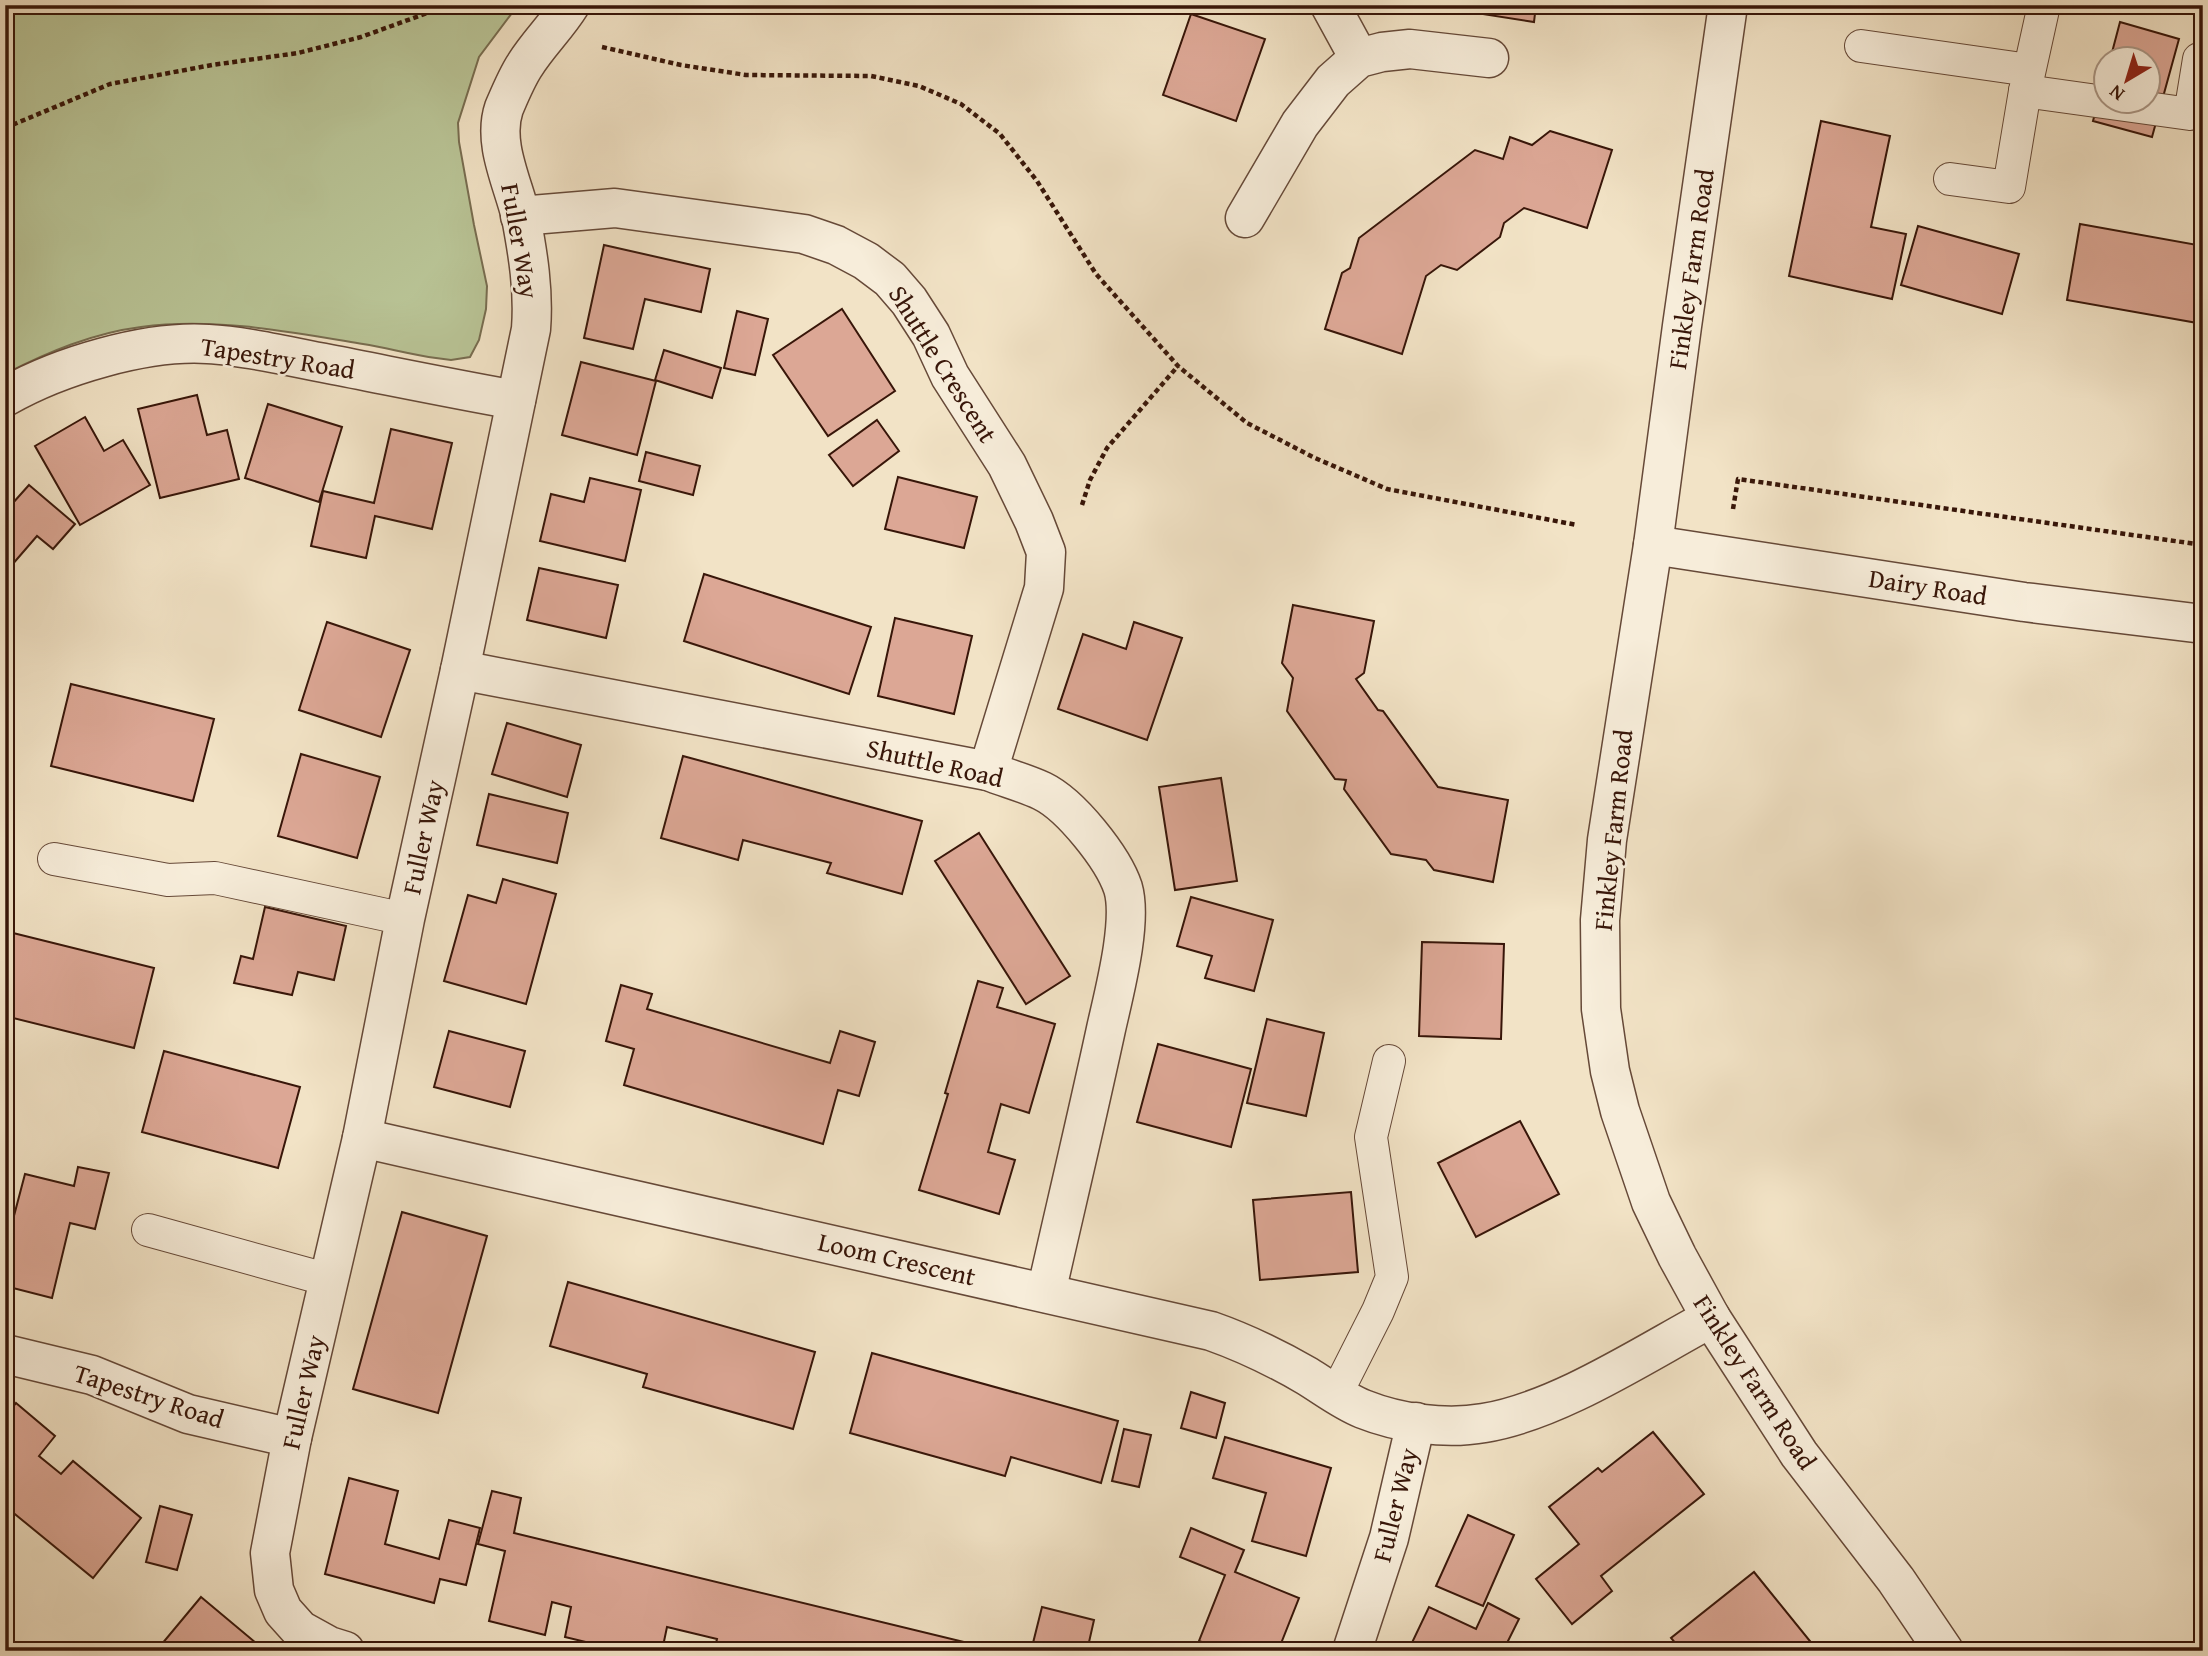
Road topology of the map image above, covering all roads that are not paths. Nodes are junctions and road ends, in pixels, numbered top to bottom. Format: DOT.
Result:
graph roads {
  1 [pos="1330,5"];
  2 [pos="1728,5"];
  3 [pos="2043,5"];
  4 [pos="563,16"];
  5 [pos="1861,47"];
  6 [pos="1359,58"];
  7 [pos="1489,58"];
  8 [pos="2199,59"];
  9 [pos="2027,81"];
  10 [pos="1950,179"];
  11 [pos="520,216"];
  12 [pos="1245,218"];
  13 [pos="5,397"];
  14 [pos="516,400"];
  15 [pos="1653,545"];
  16 [pos="2203,624"];
  17 [pos="460,670"];
  18 [pos="988,771"];
  19 [pos="54,859"];
  20 [pos="405,919"];
  21 [pos="1389,1061"];
  22 [pos="362,1138"];
  23 [pos="148,1230"];
  24 [pos="329,1280"];
  25 [pos="1046,1293"];
  26 [pos="1710,1318"];
  27 [pos="5,1354"];
  28 [pos="1336,1394"];
  29 [pos="1416,1422"];
  30 [pos="292,1438"];
  31 [pos="333,1649"];
  32 [pos="1352,1651"];
  33 [pos="1944,1651"];
  1 -- 6 [label="street"];
  2 -- 15 [label="street, Finkley Farm Road"];
  3 -- 9 [label="lane"];
  4 -- 11 [label="street, Fuller Way"];
  5 -- 9 [label="lane"];
  6 -- 7 [label="street"];
  6 -- 12 [label="street"];
  8 -- 9 [label="lane"];
  9 -- 10 [label="lane"];
  11 -- 14 [label="street, Fuller Way"];
  11 -- 18 [label="street, Shuttle Crescent"];
  13 -- 14 [label="street, Tapestry Road"];
  14 -- 17 [label="street, Fuller Way"];
  15 -- 16 [label="street, Dairy Road"];
  15 -- 26 [label="street, Finkley Farm Road"];
  17 -- 18 [label="street, Shuttle Road"];
  17 -- 20 [label="street, Fuller Way"];
  18 -- 25 [label="street, Shuttle Road"];
  19 -- 20 [label="lane"];
  20 -- 22 [label="street, Fuller Way"];
  21 -- 28 [label="lane"];
  22 -- 24 [label="street, Fuller Way"];
  22 -- 25 [label="street, Loom Crescent"];
  23 -- 24 [label="lane"];
  24 -- 30 [label="street, Fuller Way"];
  25 -- 28 [label="street, Loom Crescent"];
  26 -- 29 [label="street, Fuller Way"];
  26 -- 33 [label="street, Finkley Farm Road"];
  27 -- 30 [label="street, Tapestry Road"];
  28 -- 29 [label="street, Loom Crescent"];
  29 -- 32 [label="street, Fuller Way"];
  30 -- 31 [label="street, Fuller Way"];
}
